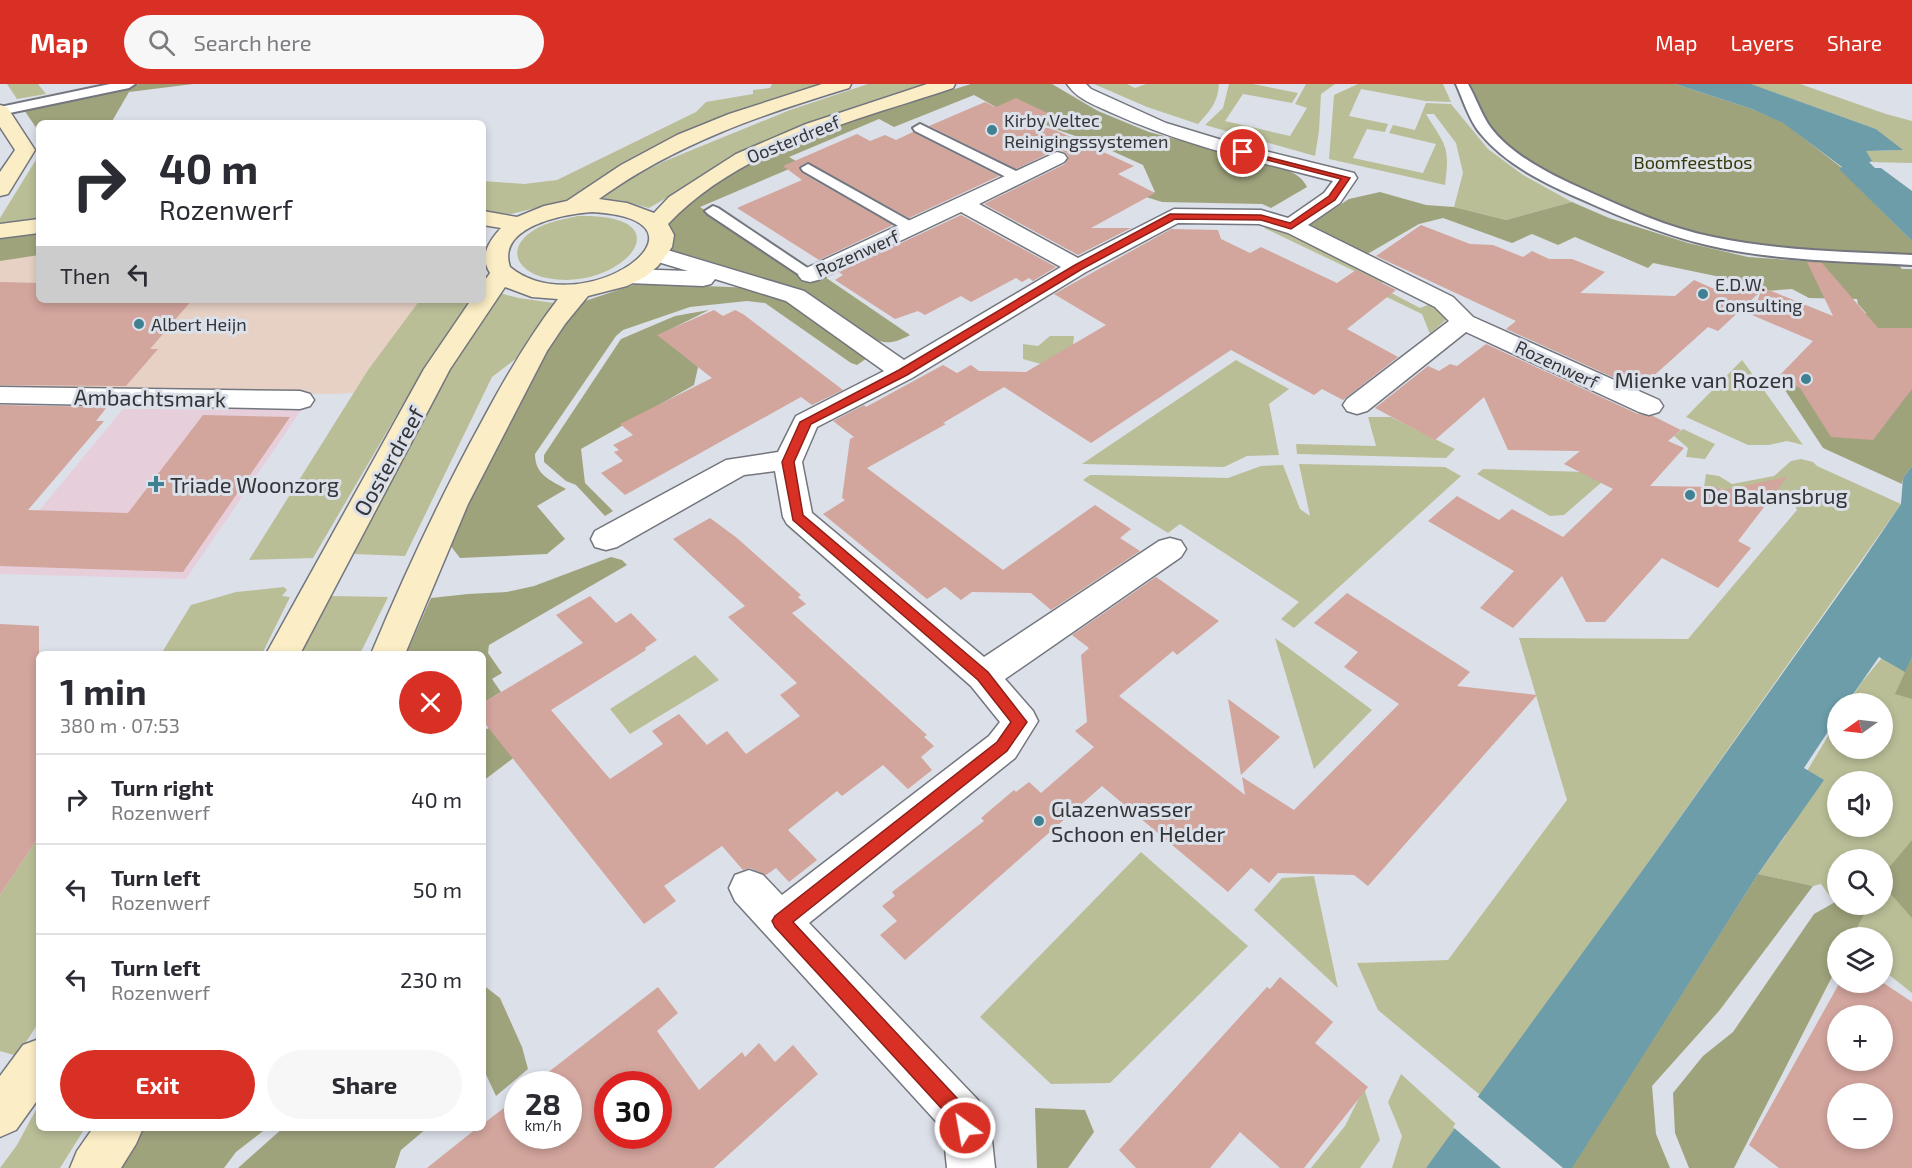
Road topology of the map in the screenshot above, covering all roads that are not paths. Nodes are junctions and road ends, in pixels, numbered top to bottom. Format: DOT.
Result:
graph roads {
  1 [pos="129,84"];
  2 [pos="842,84"];
  3 [pos="946,84"];
  4 [pos="1076,84"];
  5 [pos="1462,84"];
  6 [pos="0,111"];
  7 [pos="920,128"];
  8 [pos="1057,158"];
  9 [pos="808,168"];
  10 [pos="1017,177"];
  11 [pos="0,189"];
  12 [pos="963,204"];
  13 [pos="575,206"];
  14 [pos="713,211"];
  15 [pos="486,218"];
  16 [pos="521,224"];
  17 [pos="656,224"];
  18 [pos="36,226"];
  19 [pos="1291,226"];
  20 [pos="912,228"];
  21 [pos="0,231"];
  22 [pos="493,238"];
  23 [pos="656,254"];
  24 [pos="1912,260"];
  25 [pos="1078,267"];
  26 [pos="502,273"];
  27 [pos="810,275"];
  28 [pos="628,276"];
  29 [pos="735,279"];
  30 [pos="580,291"];
  31 [pos="486,297"];
  32 [pos="482,303"];
  33 [pos="1464,322"];
  34 [pos="903,372"];
  35 [pos="0,395"];
  36 [pos="300,400"];
  37 [pos="1357,405"];
  38 [pos="1649,406"];
  39 [pos="788,462"];
  40 [pos="606,539"];
  41 [pos="1170,549"];
  42 [pos="284,651"];
  43 [pos="389,651"];
  44 [pos="983,676"];
  45 [pos="749,888"];
  46 [pos="781,921"];
  47 [pos="36,1065"];
  48 [pos="0,1114"];
  49 [pos="118,1131"];
  50 [pos="94,1168"];
  51 [pos="971,1168"];
  1 -- 6 [label="lane"];
  2 -- 13 [label="main road, Oosterdreef"];
  3 -- 17 [label="main road, Oosterdreef"];
  4 -- 19 [label="street"];
  5 -- 24 [label="lane"];
  6 -- 11 [label="main road"];
  7 -- 10 [label="lane"];
  8 -- 10 [label="street, Rozenwerf"];
  9 -- 20 [label="lane, Rozenwerf"];
  10 -- 12 [label="street, Rozenwerf"];
  12 -- 20 [label="street, Rozenwerf"];
  12 -- 25 [label="street"];
  13 -- 16 [label="main road"];
  13 -- 17 [label="main road"];
  14 -- 27 [label="lane, Rozenwerf"];
  15 -- 16 [label="main road"];
  16 -- 22 [label="main road"];
  17 -- 23 [label="main road"];
  18 -- 21 [label="main road"];
  19 -- 25 [label="street, Rozenwerf"];
  19 -- 33 [label="street, Rozenwerf"];
  20 -- 27 [label="street, Rozenwerf"];
  22 -- 26 [label="main road"];
  23 -- 28 [label="main road"];
  23 -- 29 [label="street, Rozenwerf"];
  25 -- 34 [label="street, Rozenwerf"];
  26 -- 30 [label="main road"];
  26 -- 31 [label="main road, Oosterdreef"];
  28 -- 29 [label="street, Rozenwerf"];
  28 -- 30 [label="main road"];
  29 -- 34 [label="street, Rozenwerf"];
  30 -- 43 [label="main road"];
  32 -- 42 [label="main road, Oosterdreef"];
  33 -- 37 [label="street"];
  33 -- 38 [label="street, Rozenwerf"];
  34 -- 39 [label="street, Rozenwerf"];
  35 -- 36 [label="street, Ambachtsmark"];
  39 -- 40 [label="street"];
  39 -- 44 [label="street"];
  41 -- 44 [label="street"];
  44 -- 46 [label="street"];
  45 -- 46 [label="street"];
  46 -- 51 [label="street"];
  47 -- 48 [label="main road"];
  49 -- 50 [label="main road"];
}
